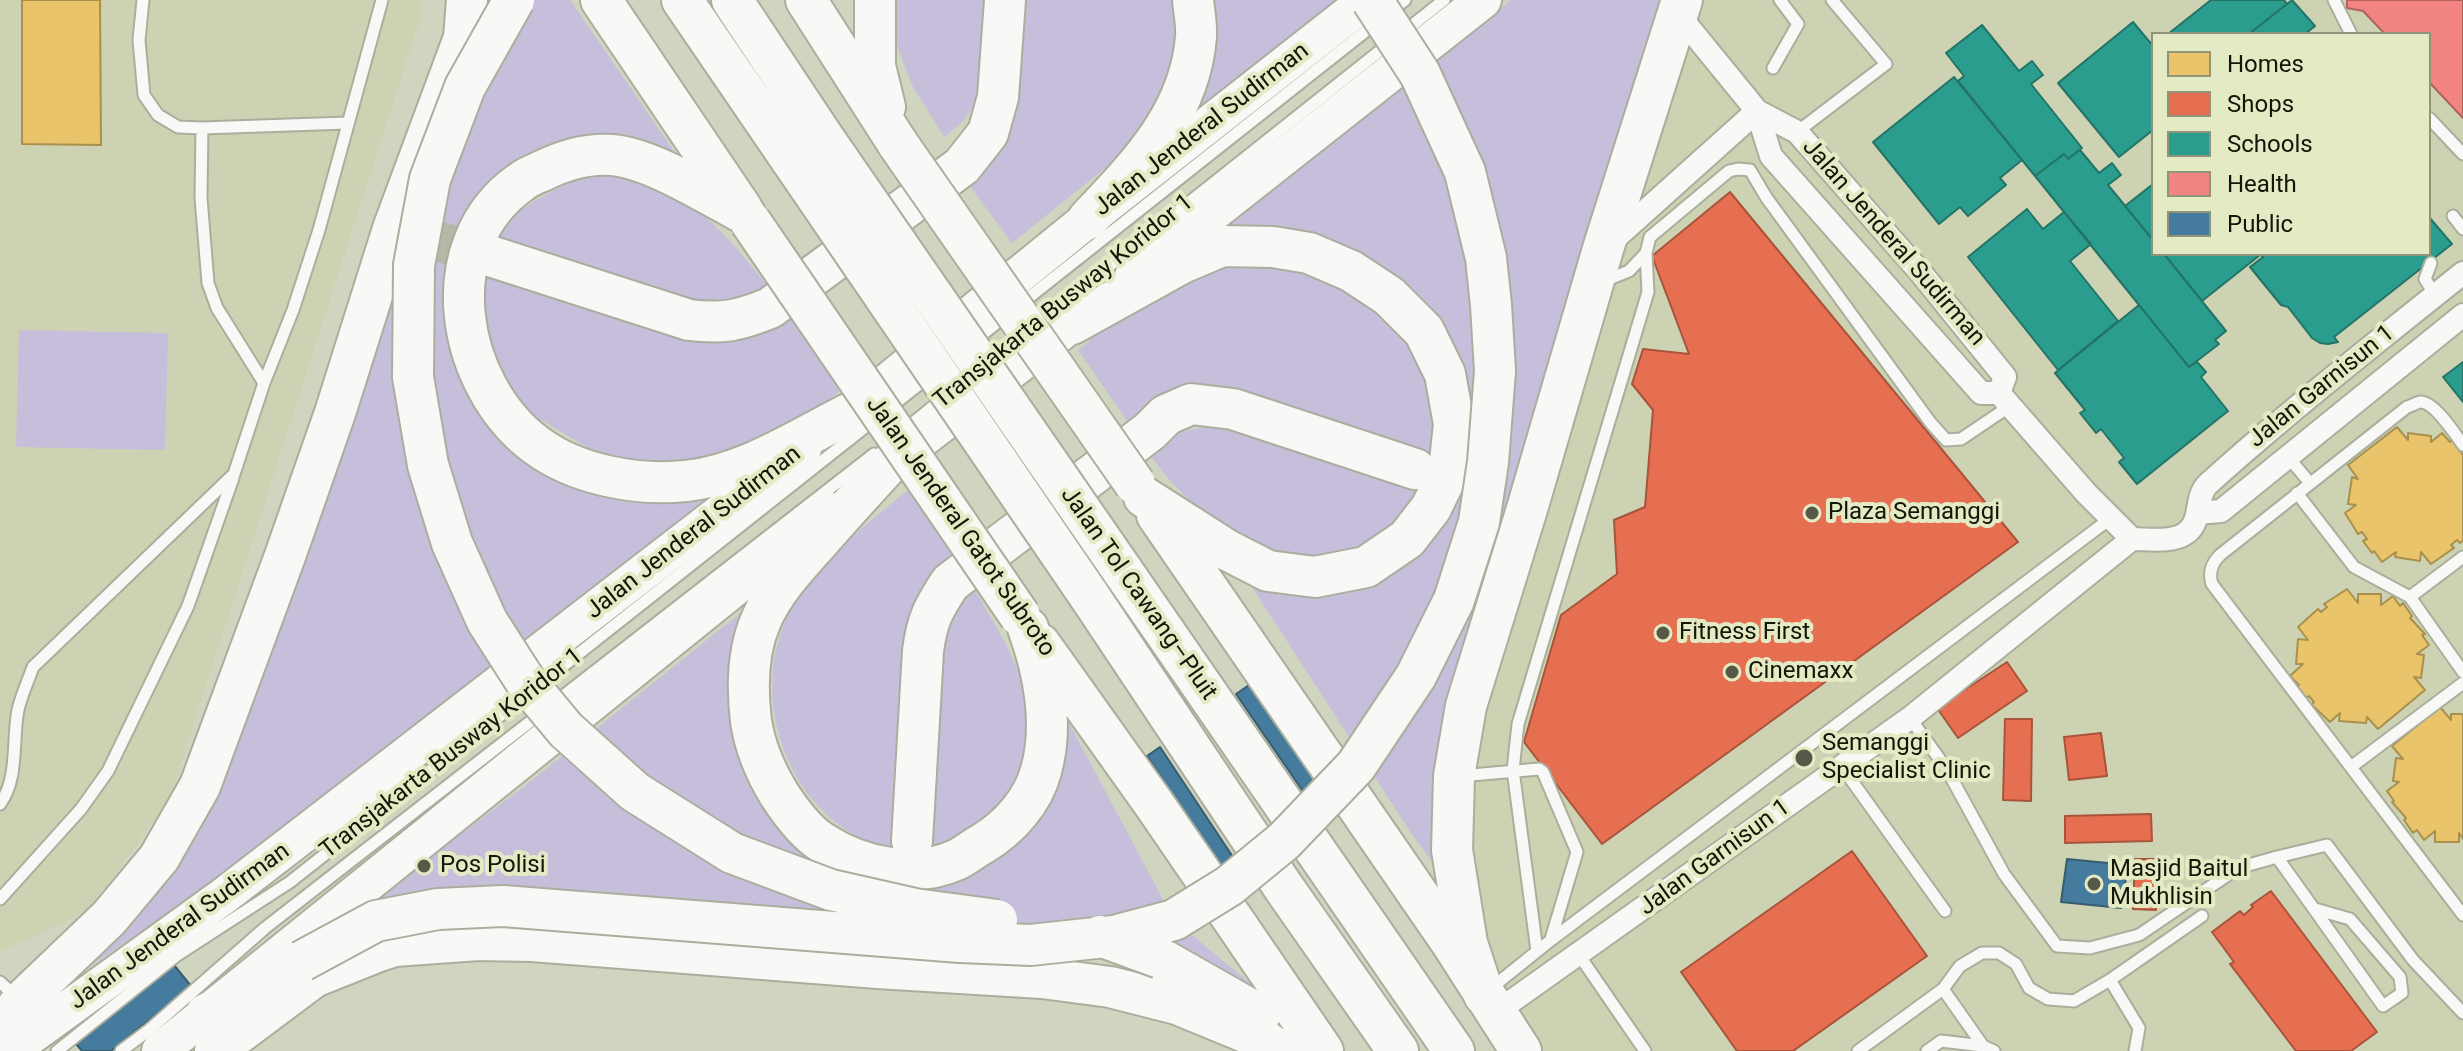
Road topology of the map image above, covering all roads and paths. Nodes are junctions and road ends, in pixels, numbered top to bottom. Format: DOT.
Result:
graph roads {
  1 [pos="143,0"];
  2 [pos="382,0"];
  3 [pos="467,0"];
  4 [pos="514,0"];
  5 [pos="601,0"];
  6 [pos="682,0"];
  7 [pos="732,0"];
  8 [pos="806,0"];
  9 [pos="875,0"];
  10 [pos="1005,0"];
  11 [pos="1193,0"];
  12 [pos="1370,0"];
  13 [pos="1405,0"];
  14 [pos="1444,0"];
  15 [pos="1483,0"];
  16 [pos="1780,0"];
  17 [pos="1832,0"];
  18 [pos="2334,0"];
  19 [pos="1680,7"];
  20 [pos="2350,32"];
  21 [pos="1773,68"];
  22 [pos="1757,111"];
  23 [pos="2431,120"];
  24 [pos="347,123"];
  25 [pos="202,128"];
  26 [pos="1797,132"];
  27 [pos="894,137"];
  28 [pos="2463,154"];
  29 [pos="2453,216"];
  30 [pos="747,217"];
  31 [pos="1088,219"];
  32 [pos="393,229"];
  33 [pos="2463,229"];
  34 [pos="437,241"];
  35 [pos="1646,253"];
  36 [pos="490,256"];
  37 [pos="2431,263"];
  38 [pos="1598,267"];
  39 [pos="2463,273"];
  40 [pos="2435,295"];
  41 [pos="2463,315"];
  42 [pos="1072,324"];
  43 [pos="264,383"];
  44 [pos="2005,400"];
  45 [pos="848,414"];
  46 [pos="2463,445"];
  47 [pos="886,452"];
  48 [pos="2289,458"];
  49 [pos="1415,469"];
  50 [pos="234,474"];
  51 [pos="2310,483"];
  52 [pos="1140,490"];
  53 [pos="2297,493"];
  54 [pos="2198,513"];
  55 [pos="2111,518"];
  56 [pos="2132,539"];
  57 [pos="2463,557"];
  58 [pos="2410,597"];
  59 [pos="1024,622"];
  60 [pos="2463,672"];
  61 [pos="2463,683"];
  62 [pos="1910,718"];
  63 [pos="1842,767"];
  64 [pos="2351,767"];
  65 [pos="1513,770"];
  66 [pos="1454,776"];
  67 [pos="0,804"];
  68 [pos="912,841"];
  69 [pos="2277,857"];
  70 [pos="0,899"];
  71 [pos="2315,909"];
  72 [pos="1945,911"];
  73 [pos="2463,915"];
  74 [pos="2202,916"];
  75 [pos="1551,940"];
  76 [pos="1537,951"];
  77 [pos="1579,955"];
  78 [pos="2110,980"];
  79 [pos="1943,989"];
  80 [pos="7,1004"];
  81 [pos="2463,1013"];
  82 [pos="1505,1027"];
  83 [pos="214,1037"];
  84 [pos="1989,1048"];
  85 [pos="10,1051"];
  86 [pos="57,1051"];
  87 [pos="121,1051"];
  88 [pos="160,1051"];
  89 [pos="1280,1051"];
  90 [pos="1320,1051"];
  91 [pos="1398,1051"];
  92 [pos="1454,1051"];
  93 [pos="1645,1051"];
  94 [pos="1858,1051"];
  95 [pos="1927,1051"];
  96 [pos="1969,1051"];
  97 [pos="2135,1051"];
  1 -- 25 [label="lane"];
  2 -- 24 [label="lane"];
  3 -- 32 [label="highway"];
  4 -- 90 [label="highway, bridge"];
  5 -- 30 [label="highway, Jalan Jenderal Gatot Subroto"];
  6 -- 91 [label="highway, Jalan Tol Cawang–Pluit, bridge"];
  7 -- 92 [label="highway, Jalan Tol Cawang–Pluit, bridge"];
  8 -- 27 [label="highway"];
  9 -- 27 [label="highway"];
  10 -- 36 [label="highway"];
  11 -- 31 [label="highway"];
  12 -- 31 [label="main road, Jalan Jenderal Sudirman"];
  12 -- 83 [label="highway, bridge"];
  13 -- 86 [label="lane, Transjakarta Busway Koridor 1"];
  14 -- 47 [label="lane, Transjakarta Busway Koridor 1"];
  15 -- 42 [label="main road"];
  16 -- 21 [label="lane"];
  17 -- 26 [label="lane"];
  18 -- 20 [label="lane"];
  19 -- 22 [label="street, Jalan Jenderal Sudirman"];
  19 -- 38 [label="highway"];
  22 -- 26 [label="street, Jalan Jenderal Sudirman"];
  22 -- 38 [label="street"];
  22 -- 44 [label="street, Jalan Jenderal Sudirman"];
  23 -- 28 [label="lane"];
  24 -- 25 [label="lane"];
  24 -- 43 [label="lane"];
  25 -- 43 [label="lane"];
  26 -- 44 [label="street, Jalan Jenderal Sudirman"];
  27 -- 52 [label="highway, bridge"];
  29 -- 33 [label="lane"];
  30 -- 45 [label="highway"];
  30 -- 59 [label="highway, Jalan Jenderal Gatot Subroto, bridge"];
  31 -- 45 [label="main road, Jalan Jenderal Sudirman"];
  32 -- 34 [label="highway"];
  32 -- 80 [label="highway"];
  35 -- 38 [label="lane"];
  35 -- 44 [label="lane"];
  35 -- 65 [label="lane"];
  37 -- 40 [label="lane"];
  38 -- 66 [label="highway"];
  39 -- 40 [label="street, Jalan Garnisun 1"];
  40 -- 54 [label="street, Jalan Garnisun 1"];
  41 -- 48 [label="street, Jalan Garnisun 1"];
  42 -- 47 [label="main road"];
  42 -- 52 [label="highway"];
  43 -- 50 [label="lane"];
  44 -- 55 [label="street, Jalan Jenderal Sudirman"];
  45 -- 85 [label="main road, Jalan Jenderal Sudirman"];
  46 -- 51 [label="lane"];
  47 -- 59 [label="highway"];
  47 -- 83 [label="main road"];
  47 -- 87 [label="lane, Transjakarta Busway Koridor 1"];
  48 -- 51 [label="lane"];
  48 -- 54 [label="street, Jalan Garnisun 1"];
  49 -- 68 [label="highway"];
  50 -- 67 [label="lane"];
  50 -- 70 [label="lane"];
  51 -- 53 [label="lane"];
  52 -- 82 [label="highway"];
  53 -- 58 [label="lane"];
  53 -- 64 [label="lane"];
  54 -- 56 [label="street, Jalan Garnisun 1"];
  55 -- 56 [label="street, Jalan Jenderal Sudirman"];
  55 -- 75 [label="lane"];
  56 -- 62 [label="street, Jalan Garnisun 1"];
  57 -- 58 [label="lane"];
  58 -- 60 [label="lane"];
  59 -- 90 [label="highway, Jalan Jenderal Gatot Subroto"];
  61 -- 64 [label="lane"];
  62 -- 63 [label="street, Jalan Garnisun 1"];
  62 -- 69 [label="lane"];
  63 -- 72 [label="lane"];
  63 -- 77 [label="street, Jalan Garnisun 1"];
  64 -- 73 [label="lane"];
  65 -- 66 [label="lane"];
  65 -- 75 [label="lane"];
  65 -- 76 [label="lane"];
  66 -- 82 [label="highway"];
  69 -- 71 [label="lane"];
  69 -- 81 [label="lane"];
  71 -- 71 [label="lane"];
  74 -- 78 [label="lane"];
  75 -- 76 [label="lane"];
  76 -- 82 [label="lane"];
  77 -- 82 [label="street, Jalan Garnisun 1"];
  77 -- 93 [label="lane"];
  78 -- 79 [label="lane"];
  78 -- 97 [label="lane"];
  79 -- 84 [label="lane"];
  79 -- 94 [label="lane"];
  83 -- 88 [label="main road"];
  83 -- 89 [label="highway"];
  84 -- 95 [label="lane"];
  84 -- 96 [label="lane"];
}
